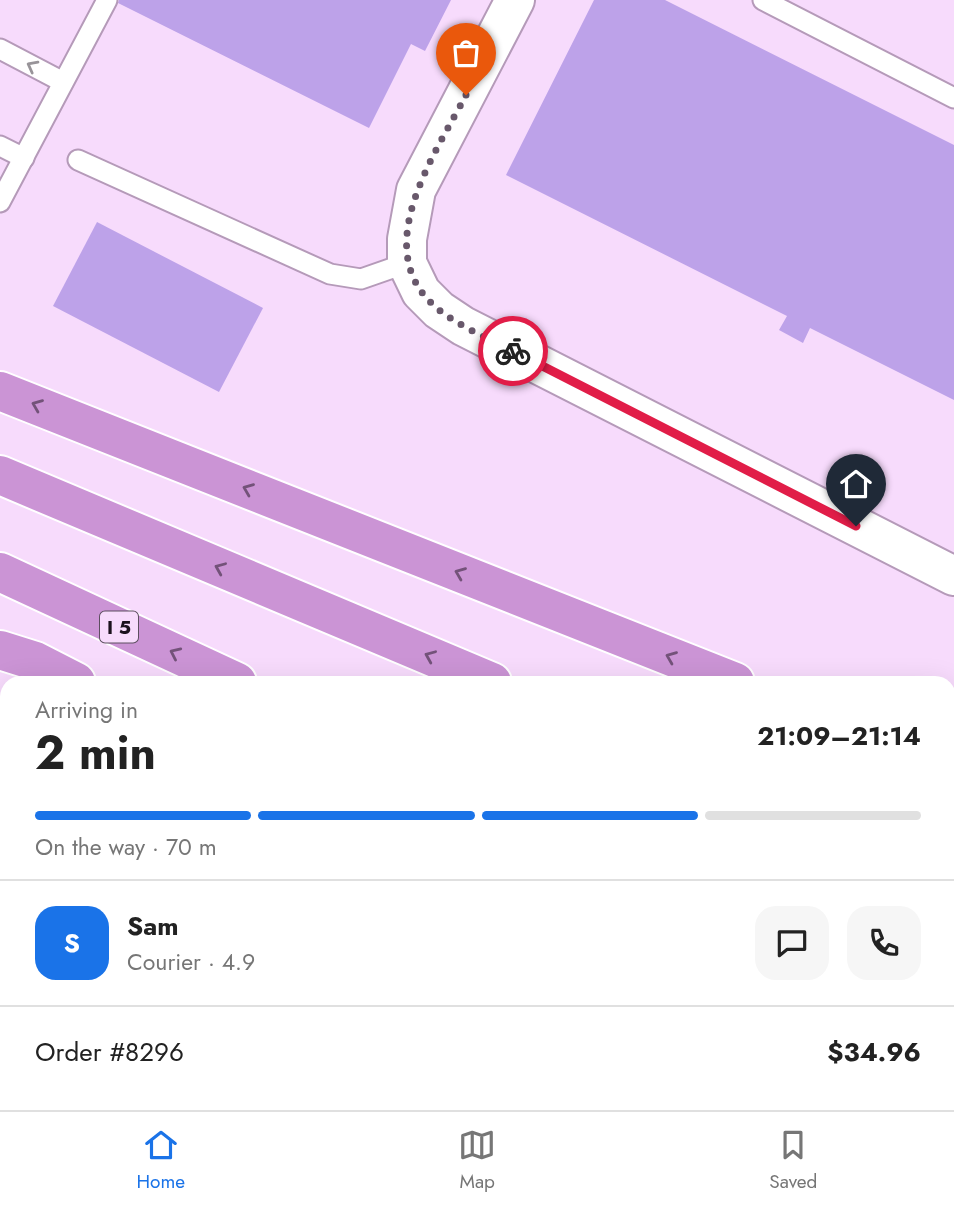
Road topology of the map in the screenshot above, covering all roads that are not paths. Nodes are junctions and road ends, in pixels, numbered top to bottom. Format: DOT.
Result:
graph roads {
  1 [pos="107,0"];
  2 [pos="515,0"];
  3 [pos="763,0"];
  4 [pos="0,49"];
  5 [pos="63,82"];
  6 [pos="954,98"];
  7 [pos="0,146"];
  8 [pos="24,158"];
  9 [pos="78,160"];
  10 [pos="0,202"];
  11 [pos="407,263"];
  12 [pos="0,391"];
  13 [pos="0,475"];
  14 [pos="0,572"];
  15 [pos="954,576"];
  16 [pos="0,650"];
  17 [pos="64,676"];
  18 [pos="224,676"];
  19 [pos="478,676"];
  20 [pos="720,676"];
  1 -- 5 [label="lane"];
  2 -- 11 [label="street"];
  3 -- 6 [label="lane"];
  5 -- 4 [label="lane, one-way"];
  5 -- 8 [label="lane"];
  7 -- 8 [label="lane"];
  8 -- 10 [label="lane"];
  9 -- 11 [label="lane"];
  11 -- 15 [label="street"];
  20 -- 12 [label="highway, one-way"];
  19 -- 13 [label="highway, one-way"];
  18 -- 14 [label="highway, I 5, one-way"];
  16 -- 17 [label="highway"];
}
